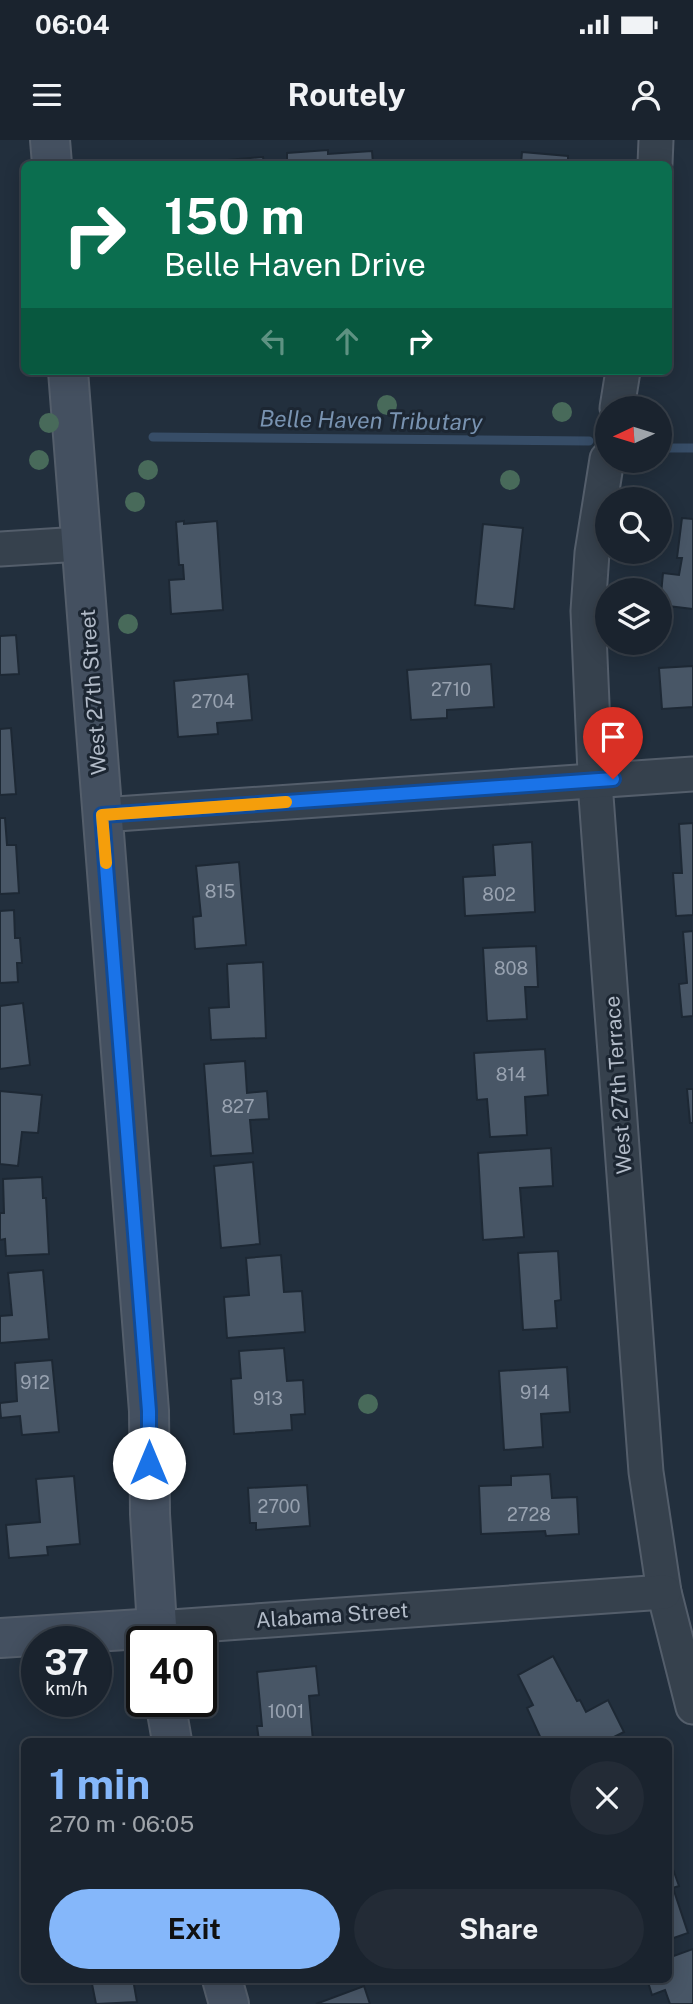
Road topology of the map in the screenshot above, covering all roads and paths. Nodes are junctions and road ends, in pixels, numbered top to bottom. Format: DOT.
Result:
graph roads {
  1 [pos="50,140"];
  2 [pos="656,140"];
  3 [pos="52,161"];
  4 [pos="655,161"];
  5 [pos="68,375"];
  6 [pos="622,375"];
  7 [pos="619,396"];
  8 [pos="605,473"];
  9 [pos="81,544"];
  10 [pos="0,549"];
  11 [pos="693,774"];
  12 [pos="595,780"];
  13 [pos="102,815"];
  14 [pos="663,1592"];
  15 [pos="157,1626"];
  16 [pos="217,1630"];
  17 [pos="126,1636"];
  18 [pos="0,1638"];
  19 [pos="693,1707"];
  20 [pos="168,1717"];
  21 [pos="171,1738"];
  22 [pos="223,1983"];
  23 [pos="229,2004"];
  1 -- 3 [label="street"];
  2 -- 4 [label="street"];
  5 -- 9 [label="street, West 27th Street"];
  6 -- 7 [label="street"];
  8 -- 12 [label="street, West 27th Terrace"];
  9 -- 10 [label="street"];
  9 -- 13 [label="street, West 27th Street"];
  11 -- 12 [label="street"];
  12 -- 13 [label="street"];
  12 -- 14 [label="street, West 27th Terrace"];
  13 -- 15 [label="street, West 27th Street"];
  14 -- 16 [label="street, Alabama Street"];
  14 -- 19 [label="street, West 27th Terrace"];
  17 -- 18 [label="street, Alabama Street"];
  20 -- 21 [label="street"];
  22 -- 23 [label="street"];
}
